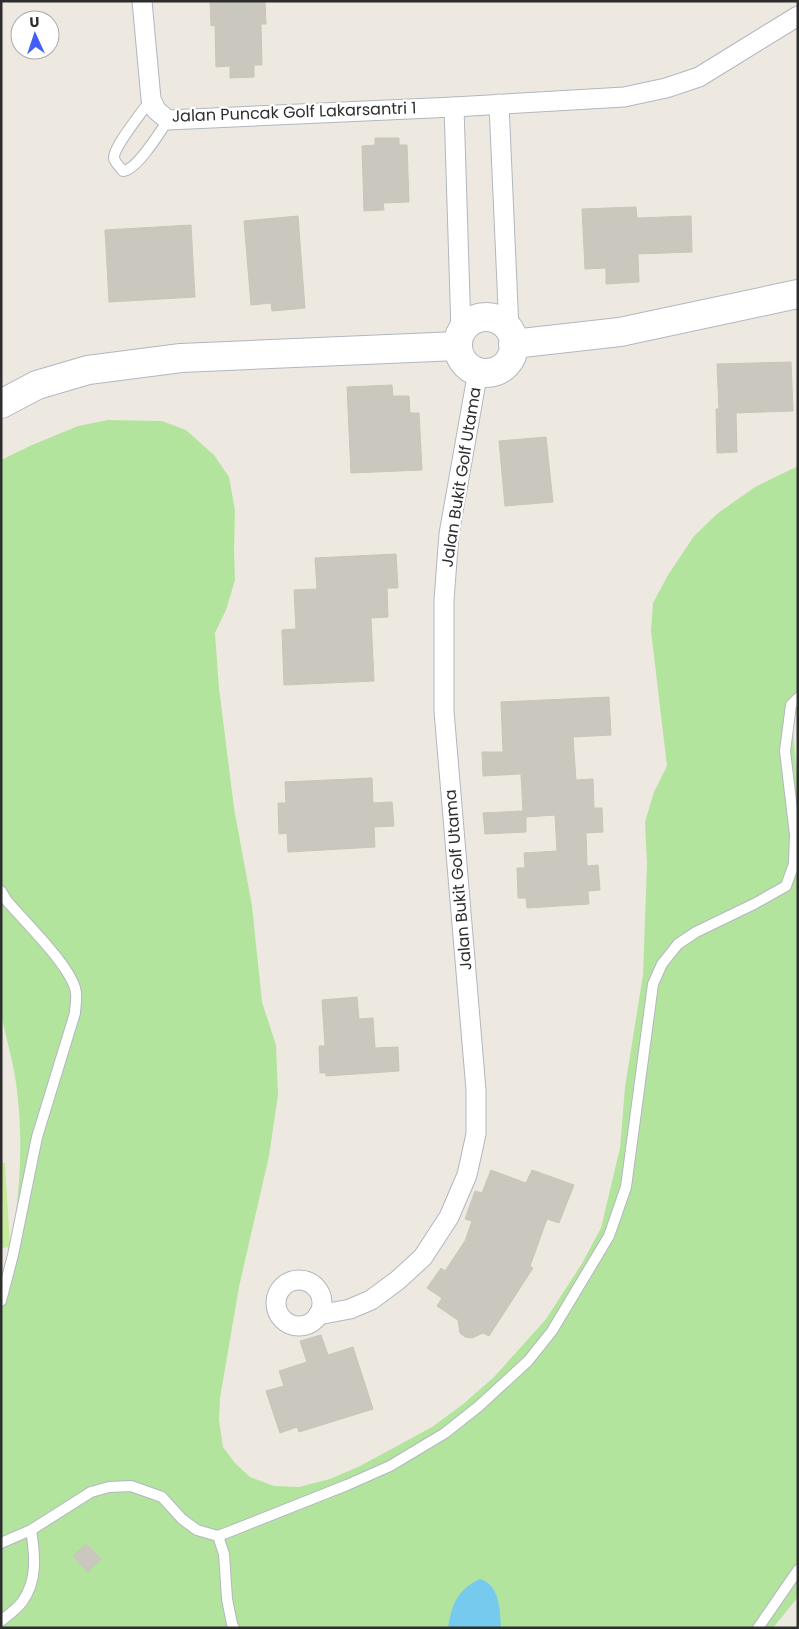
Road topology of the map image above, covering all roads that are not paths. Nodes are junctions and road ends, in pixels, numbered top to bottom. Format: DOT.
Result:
graph roads {
  1 [pos="142,1"];
  2 [pos="798,16"];
  3 [pos="151,100"];
  4 [pos="499,104"];
  5 [pos="454,107"];
  6 [pos="168,120"];
  7 [pos="798,294"];
  8 [pos="511,337"];
  9 [pos="459,338"];
  10 [pos="478,372"];
  11 [pos="1,404"];
  12 [pos="798,698"];
  13 [pos="1,891"];
  14 [pos="1,1301"];
  15 [pos="318,1315"];
  16 [pos="31,1530"];
  17 [pos="218,1536"];
  18 [pos="1,1543"];
  19 [pos="798,1570"];
  20 [pos="1,1621"];
  21 [pos="234,1628"];
  22 [pos="758,1628"];
  1 -- 3 [label="street, Jalan Puncak Golf Lakarsantri 1"];
  2 -- 4 [label="street, Jalan Puncak Golf Lakarsantri 1"];
  3 -- 6 [label="street, Jalan Puncak Golf Lakarsantri 1"];
  3 -- 6 [label="lane"];
  4 -- 5 [label="street, Jalan Puncak Golf Lakarsantri 1"];
  4 -- 8 [label="street"];
  5 -- 6 [label="street, Jalan Puncak Golf Lakarsantri 1"];
  5 -- 9 [label="street"];
  7 -- 8 [label="street"];
  8 -- 9 [label="street"];
  8 -- 10 [label="street"];
  9 -- 10 [label="street"];
  9 -- 11 [label="street"];
  10 -- 15 [label="street, Jalan Bukit Golf Utama"];
  12 -- 17 [label="lane"];
  13 -- 14 [label="lane"];
  16 -- 17 [label="lane"];
  16 -- 18 [label="lane"];
  16 -- 20 [label="lane"];
  17 -- 21 [label="lane"];
  19 -- 22 [label="lane"];
}
